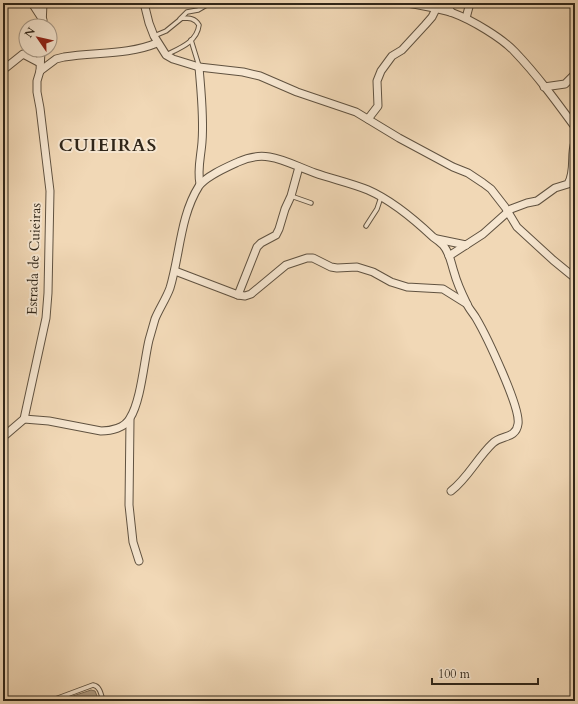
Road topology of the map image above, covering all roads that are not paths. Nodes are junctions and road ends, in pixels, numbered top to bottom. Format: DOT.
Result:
graph roads {
  1 [pos="32,3"];
  2 [pos="43,3"];
  3 [pos="144,3"];
  4 [pos="210,3"];
  5 [pos="408,3"];
  6 [pos="446,3"];
  7 [pos="470,3"];
  8 [pos="436,9"];
  9 [pos="452,12"];
  10 [pos="40,18"];
  11 [pos="43,18"];
  12 [pos="466,18"];
  13 [pos="179,19"];
  14 [pos="156,40"];
  15 [pos="191,40"];
  16 [pos="166,55"];
  17 [pos="40,58"];
  18 [pos="40,63"];
  19 [pos="199,67"];
  20 [pos="3,70"];
  21 [pos="40,71"];
  22 [pos="575,74"];
  23 [pos="544,87"];
  24 [pos="368,119"];
  25 [pos="575,127"];
  26 [pos="575,142"];
  27 [pos="299,167"];
  28 [pos="200,184"];
  29 [pos="291,196"];
  30 [pos="381,196"];
  31 [pos="311,203"];
  32 [pos="508,212"];
  33 [pos="366,226"];
  34 [pos="436,239"];
  35 [pos="466,244"];
  36 [pos="450,256"];
  37 [pos="175,271"];
  38 [pos="575,278"];
  39 [pos="238,295"];
  40 [pos="467,304"];
  41 [pos="24,419"];
  42 [pos="130,420"];
  43 [pos="3,437"];
  44 [pos="451,491"];
  45 [pos="140,561"];
  46 [pos="50,701"];
  47 [pos="104,701"];
  1 -- 10 [label="street"];
  2 -- 11 [label="street"];
  3 -- 14 [label="street"];
  4 -- 13 [label="lane"];
  5 -- 8 [label="street"];
  6 -- 9 [label="street"];
  7 -- 12 [label="street"];
  8 -- 9 [label="street"];
  8 -- 24 [label="street"];
  9 -- 12 [label="street"];
  12 -- 23 [label="street"];
  13 -- 14 [label="lane"];
  13 -- 15 [label="lane"];
  14 -- 16 [label="street"];
  14 -- 21 [label="street"];
  15 -- 16 [label="lane"];
  15 -- 19 [label="lane"];
  16 -- 19 [label="street"];
  17 -- 18 [label="street, Estrada de Cuieiras"];
  18 -- 20 [label="street"];
  18 -- 21 [label="street, Estrada de Cuieiras"];
  19 -- 24 [label="street"];
  19 -- 28 [label="street"];
  21 -- 41 [label="street, Estrada de Cuieiras"];
  22 -- 23 [label="street"];
  23 -- 25 [label="street"];
  24 -- 32 [label="street"];
  26 -- 32 [label="street"];
  27 -- 28 [label="street"];
  27 -- 29 [label="street"];
  27 -- 30 [label="street"];
  28 -- 37 [label="street"];
  29 -- 31 [label="lane"];
  29 -- 39 [label="street"];
  30 -- 33 [label="lane"];
  30 -- 34 [label="street"];
  32 -- 35 [label="street"];
  32 -- 38 [label="street"];
  34 -- 35 [label="street"];
  34 -- 36 [label="street"];
  35 -- 36 [label="street"];
  36 -- 40 [label="street"];
  37 -- 39 [label="street"];
  37 -- 42 [label="street"];
  39 -- 40 [label="street"];
  40 -- 44 [label="street"];
  41 -- 42 [label="street"];
  41 -- 43 [label="street"];
  42 -- 45 [label="street"];
  46 -- 47 [label="lane"];
}
